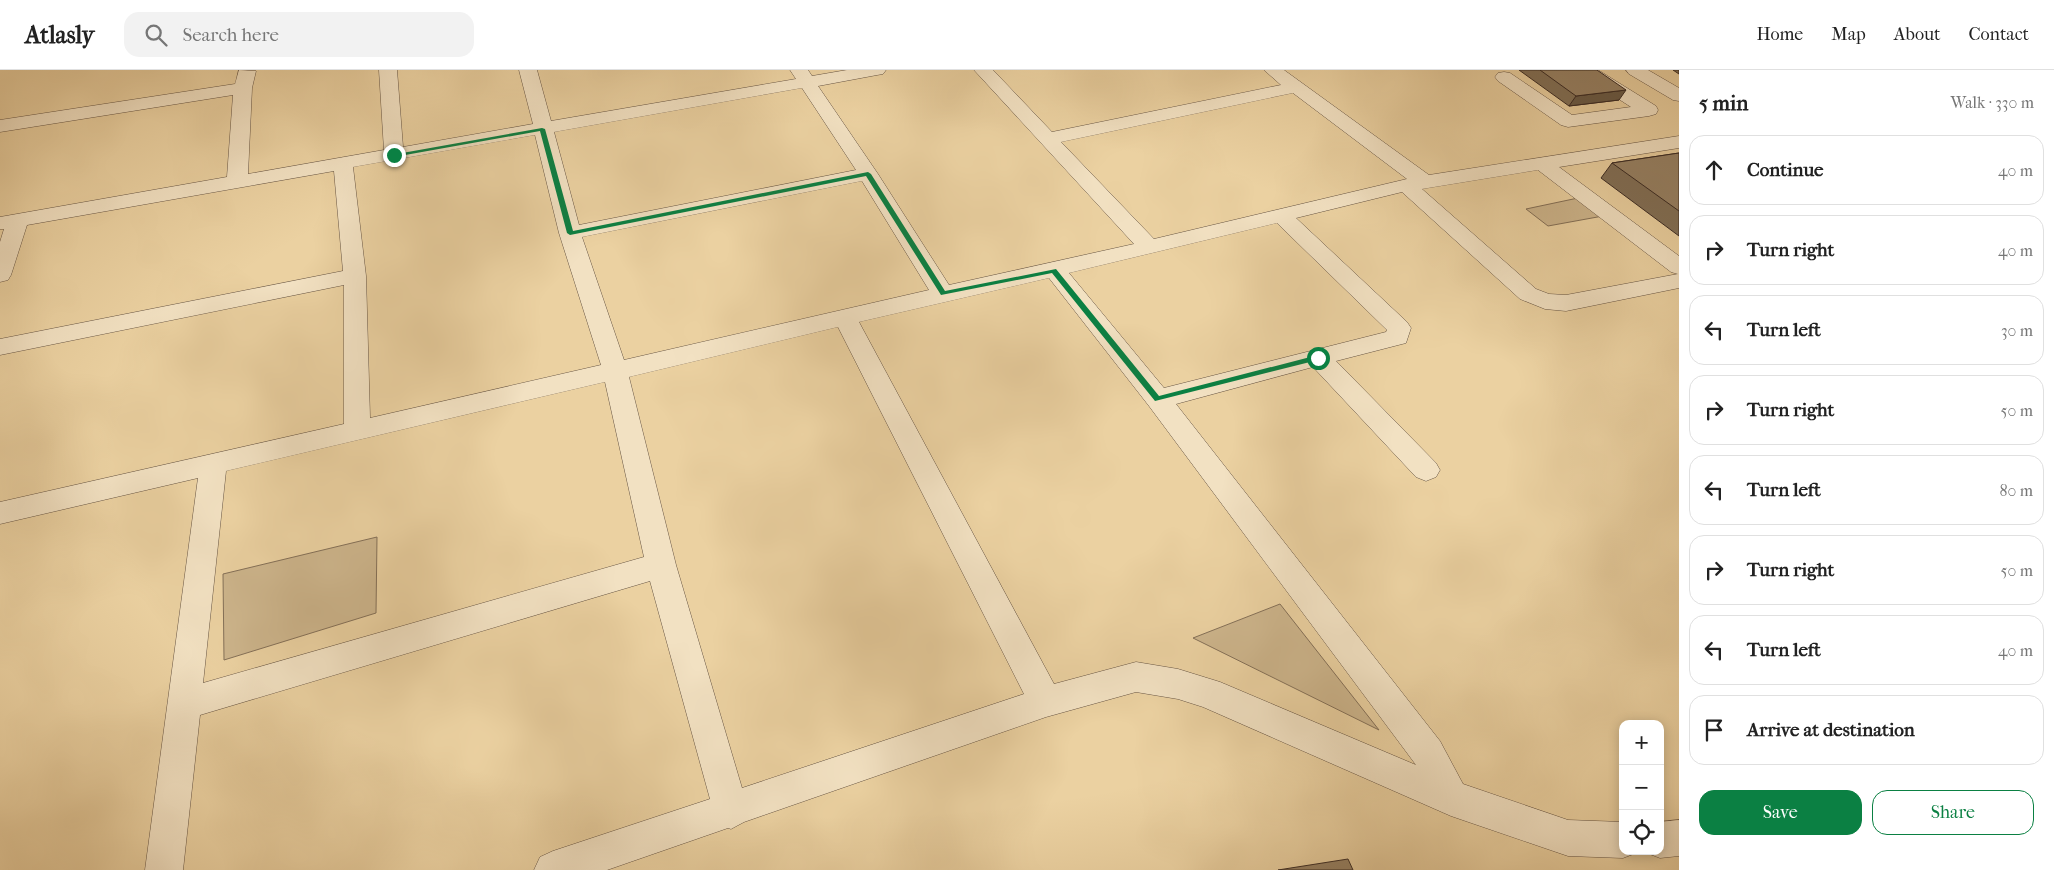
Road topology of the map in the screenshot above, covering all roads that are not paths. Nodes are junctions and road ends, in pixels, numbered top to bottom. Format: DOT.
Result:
graph roads {
  1 [pos="388,70"];
  2 [pos="528,70"];
  3 [pos="877,70"];
  4 [pos="983,70"];
  5 [pos="1274,70"];
  6 [pos="1586,70"];
  7 [pos="1635,70"];
  8 [pos="803,76"];
  9 [pos="1504,77"];
  10 [pos="245,79"];
  11 [pos="1296,86"];
  12 [pos="1679,96"];
  13 [pos="0,126"];
  14 [pos="542,129"];
  15 [pos="1047,139"];
  16 [pos="1679,142"];
  17 [pos="394,155"];
  18 [pos="343,164"];
  19 [pos="1542,164"];
  20 [pos="868,174"];
  21 [pos="237,182"];
  22 [pos="1416,184"];
  23 [pos="1281,215"];
  24 [pos="9,222"];
  25 [pos="570,233"];
  26 [pos="1148,246"];
  27 [pos="1679,267"];
  28 [pos="1054,270"];
  29 [pos="0,275"];
  30 [pos="355,276"];
  31 [pos="1679,282"];
  32 [pos="944,294"];
  33 [pos="845,318"];
  34 [pos="0,347"];
  35 [pos="1318,358"];
  36 [pos="615,370"];
  37 [pos="1158,400"];
  38 [pos="357,430"];
  39 [pos="212,465"];
  40 [pos="1426,470"];
  41 [pos="0,513"];
  42 [pos="662,565"];
  43 [pos="1046,702"];
  44 [pos="184,704"];
  45 [pos="1451,798"];
  46 [pos="731,811"];
  47 [pos="1679,838"];
  48 [pos="1619,840"];
  49 [pos="1664,840"];
  50 [pos="164,870"];
  51 [pos="553,870"];
  1 -- 17 [label="street"];
  2 -- 14 [label="street"];
  3 -- 8 [label="street"];
  4 -- 15 [label="street"];
  5 -- 11 [label="street"];
  6 -- 9 [label="street"];
  7 -- 12 [label="street"];
  8 -- 14 [label="street"];
  8 -- 20 [label="street"];
  10 -- 13 [label="street"];
  10 -- 21 [label="street"];
  11 -- 15 [label="street"];
  11 -- 22 [label="street"];
  14 -- 17 [label="street"];
  14 -- 25 [label="street"];
  15 -- 26 [label="street"];
  16 -- 19 [label="street"];
  17 -- 18 [label="street"];
  18 -- 21 [label="street"];
  18 -- 30 [label="street"];
  19 -- 22 [label="street"];
  19 -- 27 [label="street"];
  20 -- 25 [label="street"];
  20 -- 32 [label="street"];
  21 -- 24 [label="street"];
  22 -- 23 [label="street"];
  22 -- 31 [label="street"];
  23 -- 26 [label="street"];
  23 -- 35 [label="street"];
  24 -- 29 [label="street"];
  25 -- 36 [label="street"];
  26 -- 28 [label="street"];
  28 -- 32 [label="street"];
  28 -- 37 [label="street"];
  30 -- 34 [label="street"];
  30 -- 38 [label="street"];
  32 -- 33 [label="street"];
  33 -- 36 [label="street"];
  33 -- 43 [label="street"];
  35 -- 37 [label="street"];
  35 -- 40 [label="street"];
  36 -- 38 [label="street"];
  36 -- 42 [label="street"];
  37 -- 45 [label="street"];
  38 -- 39 [label="street"];
  39 -- 41 [label="street"];
  39 -- 44 [label="street"];
  42 -- 44 [label="street"];
  42 -- 46 [label="street"];
  43 -- 45 [label="street"];
  43 -- 46 [label="street"];
  44 -- 50 [label="street"];
  45 -- 48 [label="street"];
  46 -- 51 [label="street"];
  47 -- 49 [label="street"];
}
